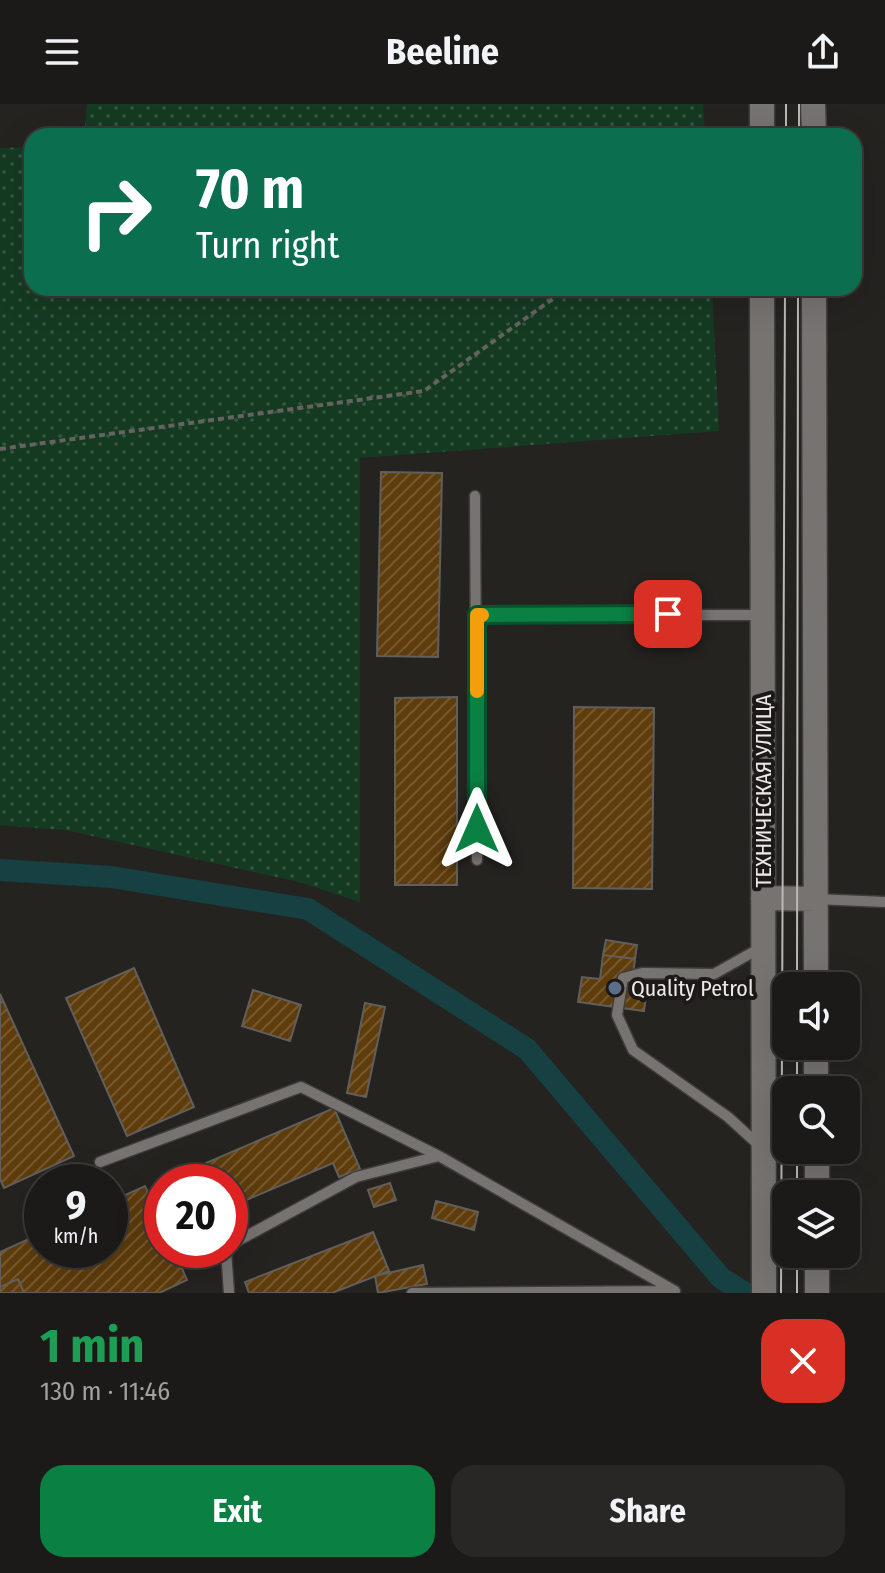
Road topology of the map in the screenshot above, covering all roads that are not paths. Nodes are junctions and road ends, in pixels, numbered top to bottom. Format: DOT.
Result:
graph roads {
  1 [pos="762,104"];
  2 [pos="813,104"];
  3 [pos="762,128"];
  4 [pos="814,128"];
  5 [pos="762,296"];
  6 [pos="814,296"];
  7 [pos="475,496"];
  8 [pos="477,615"];
  9 [pos="763,615"];
  10 [pos="477,860"];
  11 [pos="763,898"];
  12 [pos="816,899"];
  13 [pos="885,902"];
  14 [pos="764,946"];
  15 [pos="816,972"];
  16 [pos="764,1150"];
  17 [pos="439,1156"];
  18 [pos="100,1162"];
  19 [pos="248,1235"];
  20 [pos="227,1268"];
  21 [pos="817,1268"];
  22 [pos="817,1291"];
  23 [pos="675,1292"];
  24 [pos="229,1293"];
  25 [pos="412,1293"];
  26 [pos="764,1293"];
  1 -- 3 [label="main road"];
  2 -- 4 [label="main road"];
  5 -- 9 [label="main road, ТЕХНИЧЕСКАЯ УЛИЦА"];
  6 -- 12 [label="main road"];
  7 -- 8 [label="lane"];
  8 -- 9 [label="lane"];
  8 -- 10 [label="lane"];
  9 -- 11 [label="main road, ТЕХНИЧЕСКАЯ УЛИЦА"];
  11 -- 12 [label="main road"];
  11 -- 14 [label="main road, ТЕХНИЧЕСКАЯ УЛИЦА"];
  12 -- 13 [label="lane"];
  12 -- 15 [label="main road"];
  14 -- 16 [label="main road, ТЕХНИЧЕСКАЯ УЛИЦА"];
  14 -- 16 [label="lane"];
  16 -- 26 [label="main road, ТЕХНИЧЕСКАЯ УЛИЦА"];
  17 -- 18 [label="lane"];
  17 -- 19 [label="lane"];
  17 -- 23 [label="lane"];
  20 -- 24 [label="lane"];
  21 -- 22 [label="main road"];
  23 -- 25 [label="lane"];
}
